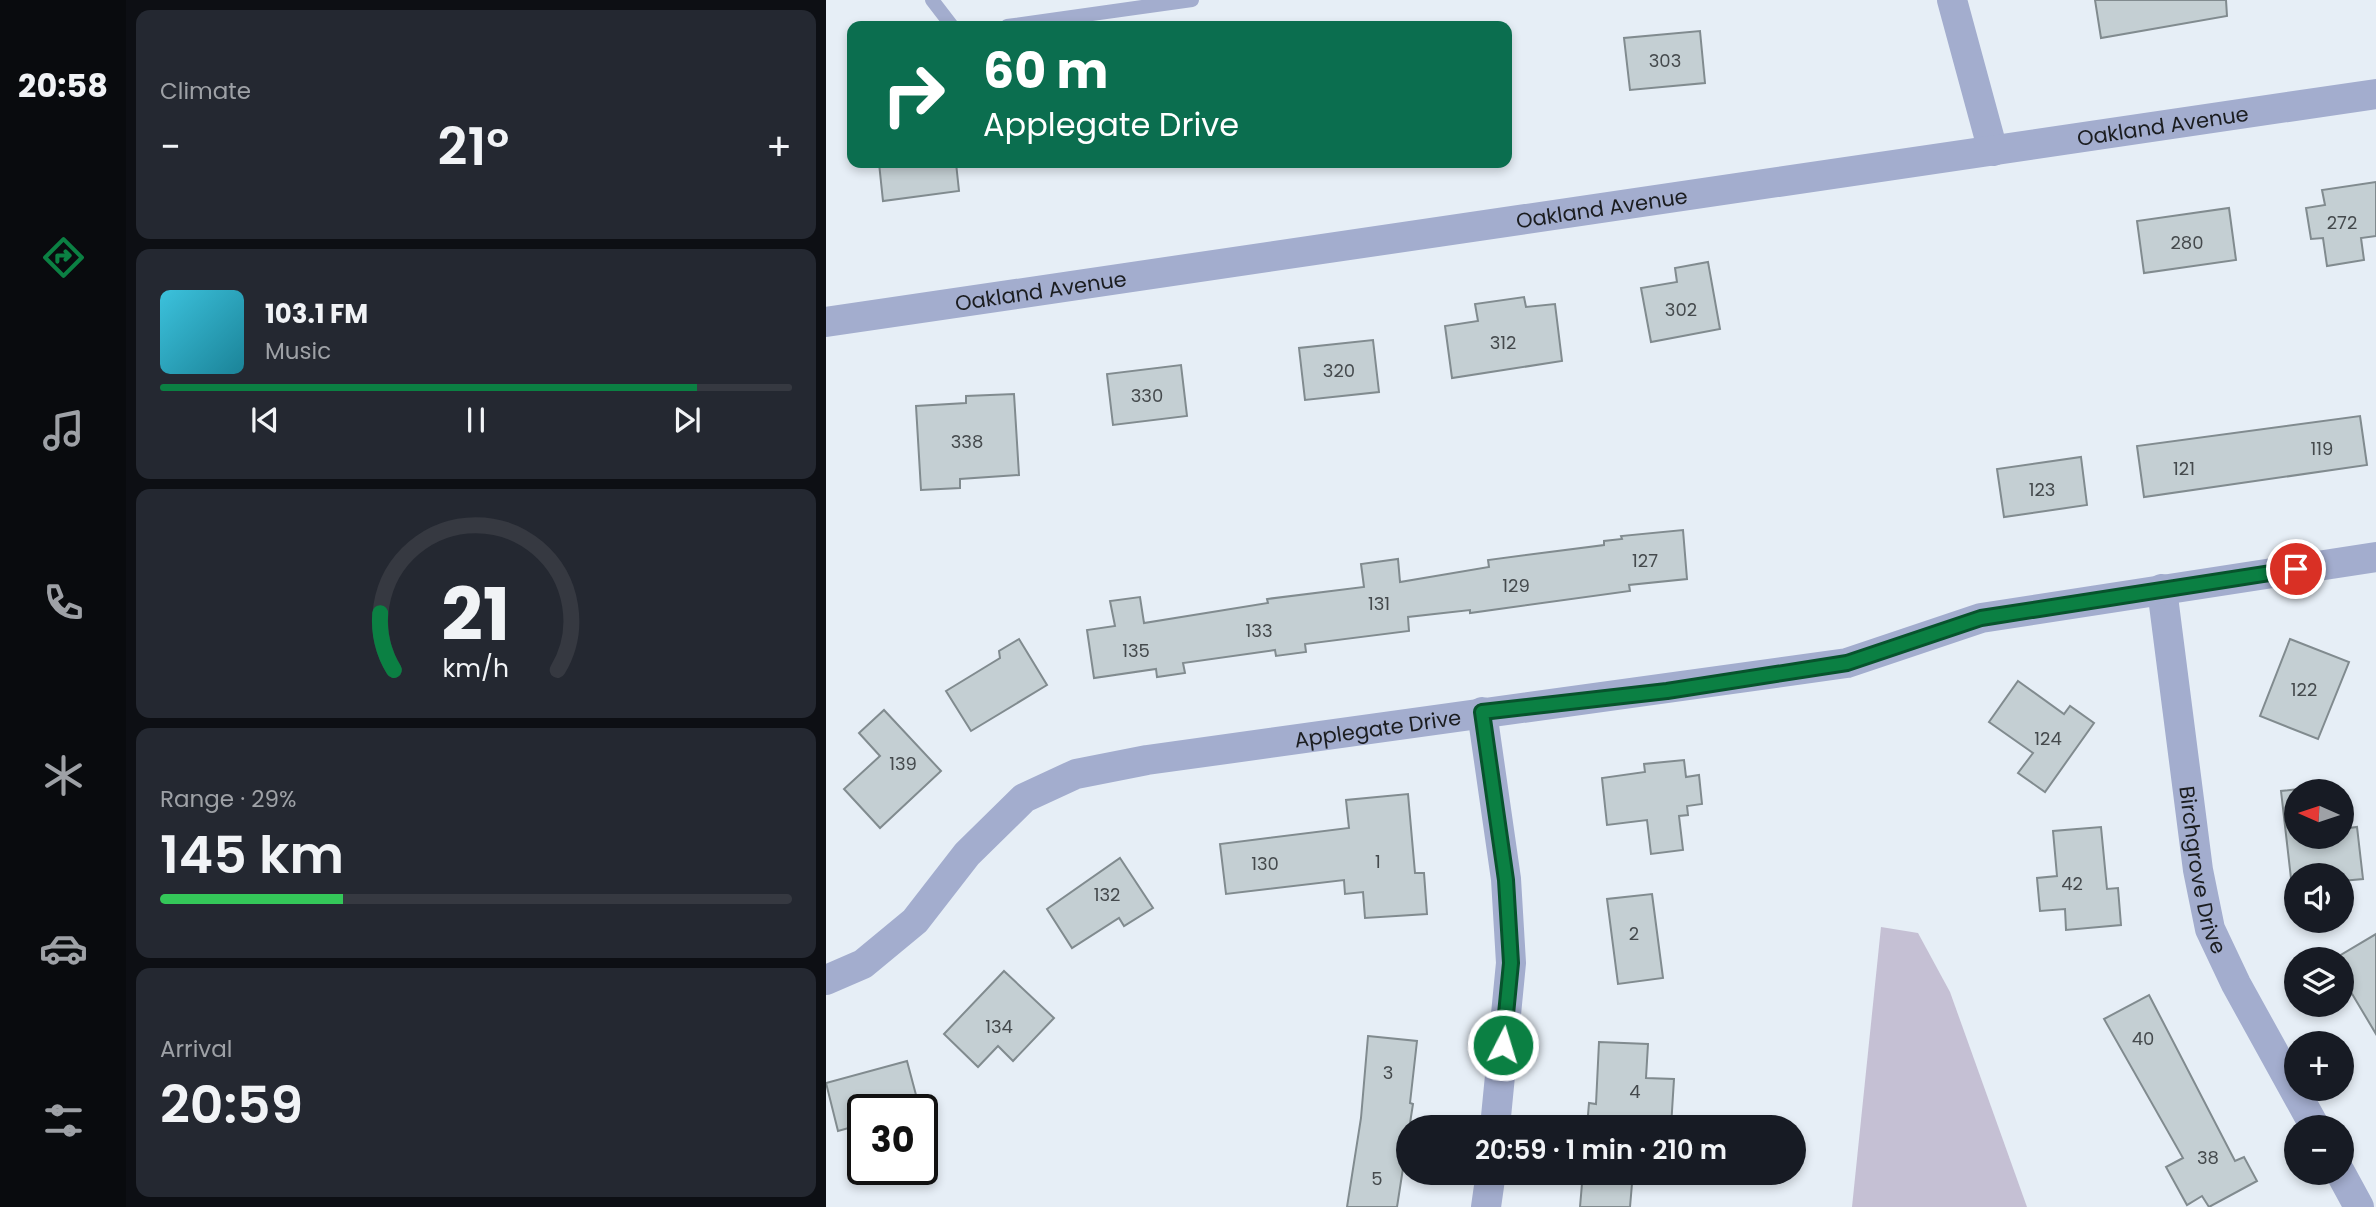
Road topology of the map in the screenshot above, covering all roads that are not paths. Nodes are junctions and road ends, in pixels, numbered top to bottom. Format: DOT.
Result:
graph roads {
  1 [pos="932,0"];
  2 [pos="1192,0"];
  3 [pos="1952,0"];
  4 [pos="948,21"];
  5 [pos="1043,21"];
  6 [pos="2376,94"];
  7 [pos="1993,151"];
  8 [pos="826,322"];
  9 [pos="2376,557"];
  10 [pos="2162,589"];
  11 [pos="1482,712"];
  12 [pos="826,980"];
  13 [pos="1496,1115"];
  14 [pos="2308,1115"];
  15 [pos="1489,1185"];
  16 [pos="2347,1185"];
  17 [pos="1486,1207"];
  18 [pos="2359,1207"];
  1 -- 4 [label="lane"];
  2 -- 5 [label="lane"];
  3 -- 7 [label="street"];
  6 -- 7 [label="street, Oakland Avenue"];
  7 -- 8 [label="street, Oakland Avenue"];
  9 -- 10 [label="street, Applegate Drive"];
  10 -- 11 [label="street, Applegate Drive"];
  10 -- 14 [label="street, Birchgrove Drive"];
  11 -- 12 [label="street, Applegate Drive"];
  11 -- 13 [label="street"];
  15 -- 17 [label="street"];
  16 -- 18 [label="street"];
}
